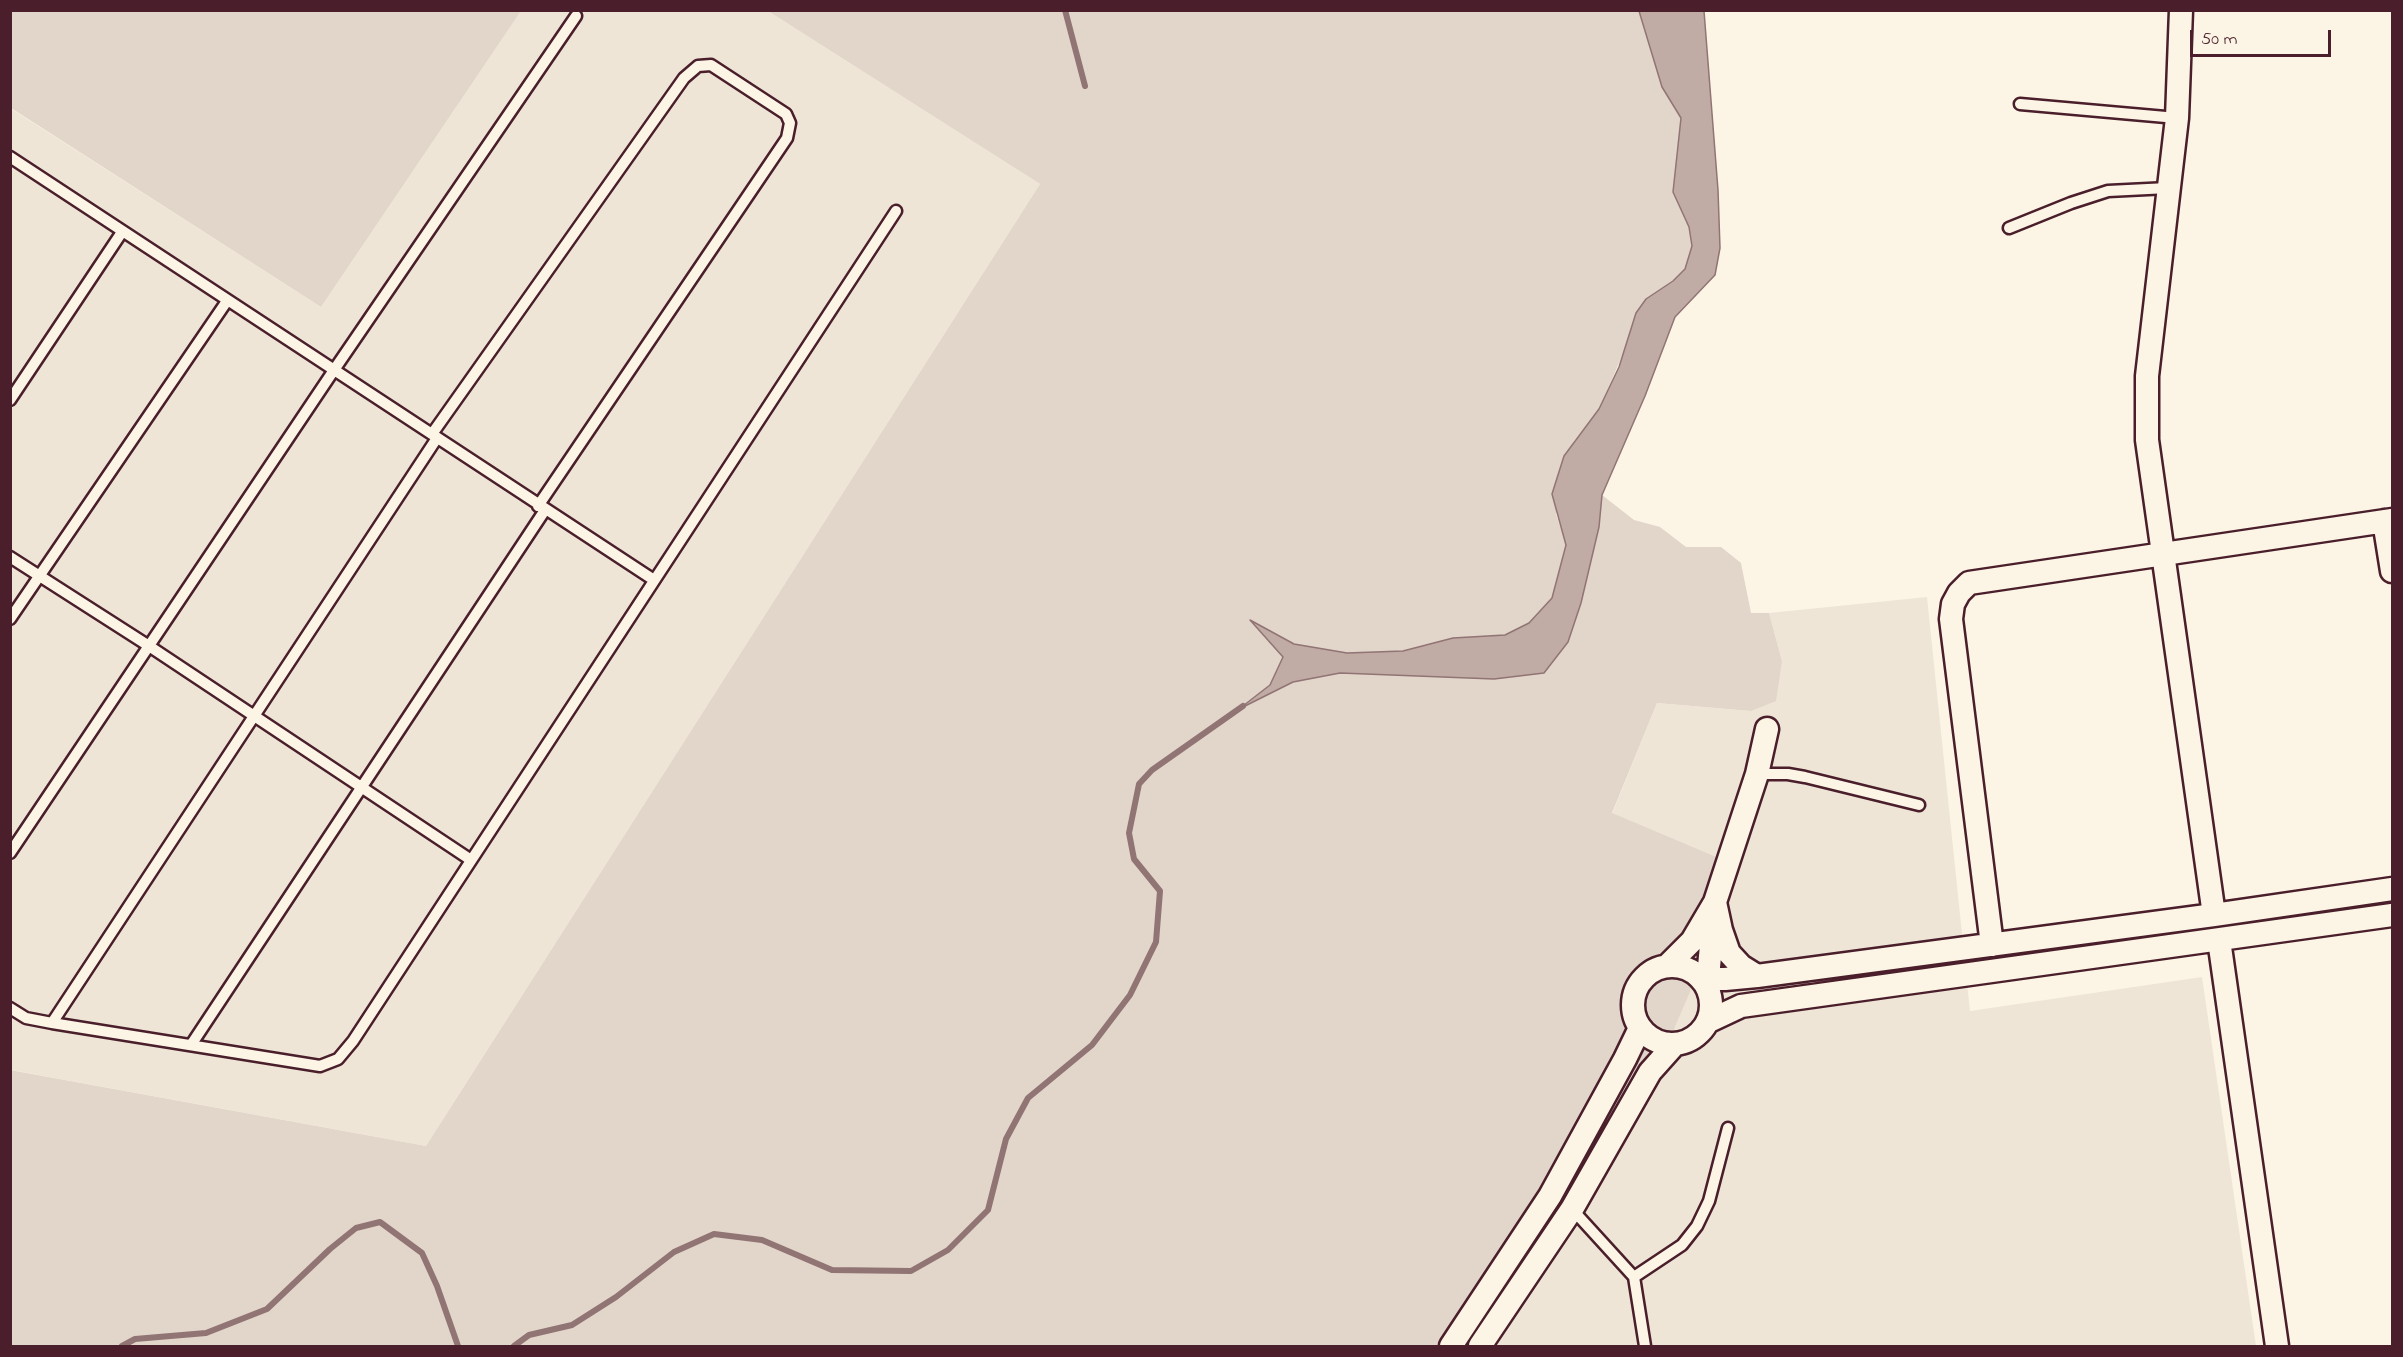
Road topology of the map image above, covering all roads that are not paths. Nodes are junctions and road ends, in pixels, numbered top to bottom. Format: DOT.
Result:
graph roads {
  1 [pos="2181,10"];
  2 [pos="576,16"];
  3 [pos="2020,104"];
  4 [pos="2177,118"];
  5 [pos="14,159"];
  6 [pos="10,171"];
  7 [pos="2168,188"];
  8 [pos="896,211"];
  9 [pos="2009,228"];
  10 [pos="123,232"];
  11 [pos="227,301"];
  12 [pos="333,370"];
  13 [pos="10,400"];
  14 [pos="434,436"];
  15 [pos="542,508"];
  16 [pos="2388,521"];
  17 [pos="2164,552"];
  18 [pos="10,558"];
  19 [pos="2392,571"];
  20 [pos="40,576"];
  21 [pos="654,580"];
  22 [pos="10,619"];
  23 [pos="149,646"];
  24 [pos="253,715"];
  25 [pos="1767,729"];
  26 [pos="1756,774"];
  27 [pos="362,788"];
  28 [pos="1919,805"];
  29 [pos="10,853"];
  30 [pos="471,860"];
  31 [pos="2392,889"];
  32 [pos="1715,902"];
  33 [pos="2214,915"];
  34 [pos="2392,915"];
  35 [pos="2219,940"];
  36 [pos="1992,945"];
  37 [pos="1667,966"];
  38 [pos="1757,976"];
  39 [pos="1704,978"];
  40 [pos="10,1008"];
  41 [pos="1707,1022"];
  42 [pos="51,1023"];
  43 [pos="1640,1028"];
  44 [pos="1674,1044"];
  45 [pos="191,1045"];
  46 [pos="1728,1128"];
  47 [pos="1572,1209"];
  48 [pos="1634,1277"];
  49 [pos="1451,1347"];
  50 [pos="1480,1347"];
  51 [pos="1645,1347"];
  52 [pos="2277,1347"];
  1 -- 4 [label="street"];
  2 -- 12 [label="lane"];
  3 -- 4 [label="lane"];
  4 -- 7 [label="street"];
  5 -- 6 [label="lane"];
  5 -- 10 [label="lane"];
  7 -- 9 [label="lane"];
  7 -- 17 [label="street"];
  8 -- 21 [label="lane"];
  10 -- 11 [label="lane"];
  10 -- 13 [label="lane"];
  11 -- 12 [label="lane"];
  11 -- 20 [label="lane"];
  12 -- 14 [label="lane"];
  12 -- 23 [label="lane"];
  14 -- 15 [label="lane"];
  14 -- 15 [label="lane"];
  14 -- 24 [label="lane"];
  15 -- 21 [label="lane"];
  15 -- 27 [label="lane"];
  16 -- 17 [label="street"];
  16 -- 19 [label="street"];
  17 -- 33 [label="street"];
  17 -- 36 [label="street"];
  18 -- 20 [label="lane"];
  20 -- 22 [label="lane"];
  20 -- 23 [label="lane"];
  21 -- 30 [label="lane"];
  23 -- 24 [label="lane"];
  23 -- 29 [label="lane"];
  24 -- 27 [label="lane"];
  24 -- 42 [label="lane"];
  25 -- 26 [label="street"];
  26 -- 28 [label="lane"];
  26 -- 32 [label="street"];
  27 -- 30 [label="lane"];
  27 -- 45 [label="lane"];
  30 -- 45 [label="lane"];
  31 -- 33 [label="street"];
  32 -- 37 [label="street"];
  32 -- 38 [label="street"];
  32 -- 39 [label="street"];
  33 -- 36 [label="street"];
  34 -- 35 [label="street"];
  35 -- 41 [label="street"];
  35 -- 52 [label="street"];
  36 -- 38 [label="street"];
  37 -- 39 [label="street"];
  37 -- 43 [label="street"];
  38 -- 39 [label="street"];
  39 -- 41 [label="street"];
  40 -- 42 [label="lane"];
  41 -- 44 [label="street"];
  42 -- 45 [label="lane"];
  43 -- 44 [label="street"];
  43 -- 49 [label="street"];
  44 -- 47 [label="street"];
  46 -- 48 [label="lane"];
  47 -- 48 [label="lane"];
  47 -- 50 [label="street"];
  48 -- 51 [label="lane"];
}
